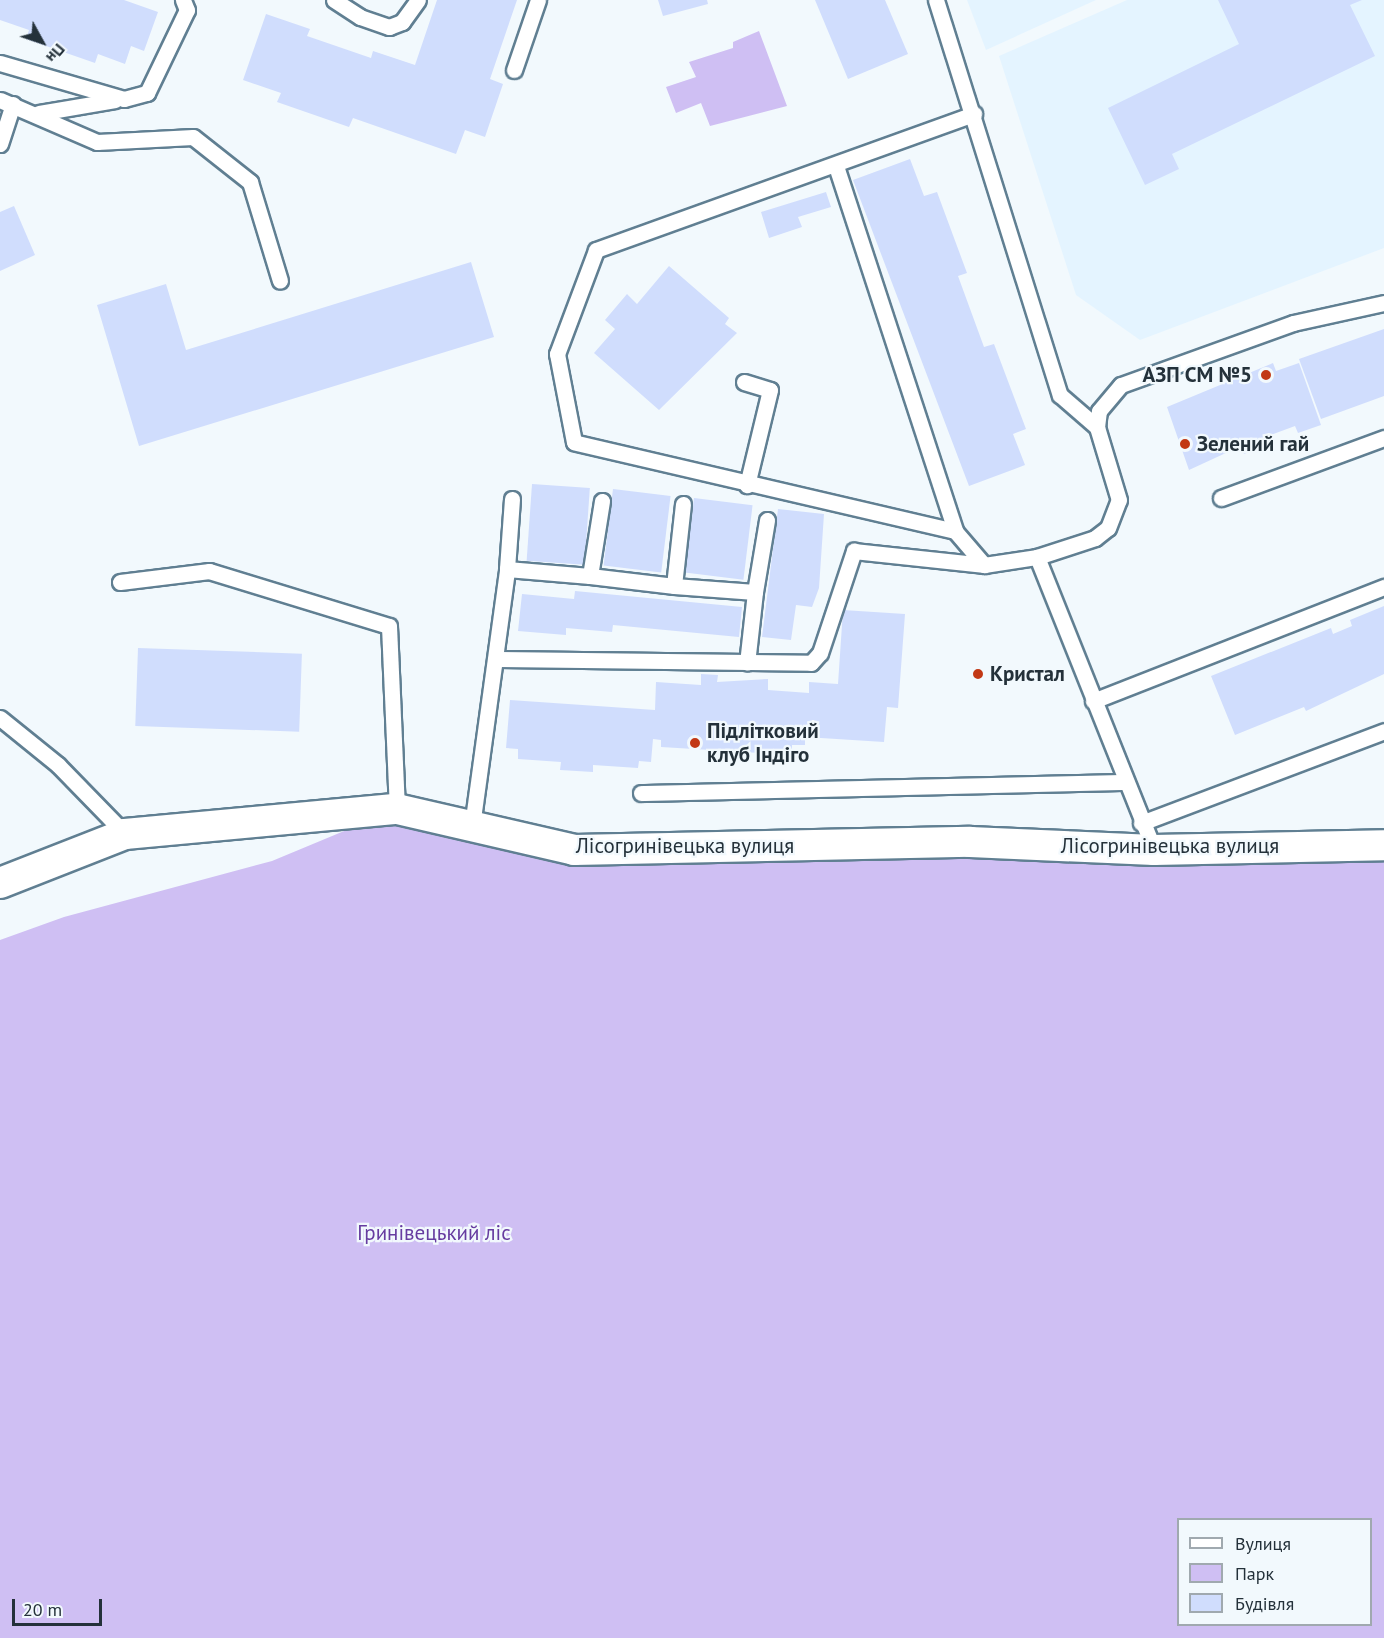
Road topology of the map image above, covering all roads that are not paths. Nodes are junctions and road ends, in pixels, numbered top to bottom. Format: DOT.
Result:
graph roads {
  1 [pos="183,0"];
  2 [pos="334,0"];
  3 [pos="418,0"];
  4 [pos="538,0"];
  5 [pos="936,0"];
  6 [pos="0,63"];
  7 [pos="514,70"];
  8 [pos="124,99"];
  9 [pos="7,102"];
  10 [pos="39,113"];
  11 [pos="974,114"];
  12 [pos="0,144"];
  13 [pos="836,166"];
  14 [pos="280,281"];
  15 [pos="1384,303"];
  16 [pos="744,382"];
  17 [pos="1097,427"];
  18 [pos="1384,438"];
  19 [pos="747,485"];
  20 [pos="1221,498"];
  21 [pos="512,499"];
  22 [pos="602,501"];
  23 [pos="683,504"];
  24 [pos="767,520"];
  25 [pos="955,531"];
  26 [pos="1036,557"];
  27 [pos="984,565"];
  28 [pos="507,569"];
  29 [pos="590,576"];
  30 [pos="120,582"];
  31 [pos="674,586"];
  32 [pos="1384,587"];
  33 [pos="755,592"];
  34 [pos="499,659"];
  35 [pos="747,663"];
  36 [pos="1093,701"];
  37 [pos="0,718"];
  38 [pos="1384,731"];
  39 [pos="1125,782"];
  40 [pos="641,793"];
  41 [pos="397,809"];
  42 [pos="1141,823"];
  43 [pos="472,826"];
  44 [pos="125,834"];
  45 [pos="1384,845"];
  46 [pos="1154,850"];
  47 [pos="0,884"];
  1 -- 8 [label="lane"];
  2 -- 3 [label="lane"];
  4 -- 7 [label="lane"];
  5 -- 11 [label="lane"];
  6 -- 8 [label="lane"];
  8 -- 10 [label="lane"];
  9 -- 10 [label="lane"];
  9 -- 12 [label="lane"];
  10 -- 14 [label="lane"];
  11 -- 13 [label="lane"];
  11 -- 17 [label="lane"];
  13 -- 19 [label="lane"];
  13 -- 25 [label="lane"];
  15 -- 17 [label="lane"];
  16 -- 19 [label="lane"];
  17 -- 26 [label="lane"];
  18 -- 20 [label="lane"];
  19 -- 25 [label="lane"];
  21 -- 28 [label="lane"];
  22 -- 29 [label="lane"];
  23 -- 31 [label="lane"];
  24 -- 33 [label="lane"];
  25 -- 27 [label="lane"];
  26 -- 27 [label="lane"];
  26 -- 36 [label="lane"];
  27 -- 35 [label="lane"];
  28 -- 29 [label="lane"];
  28 -- 34 [label="lane"];
  29 -- 31 [label="lane"];
  30 -- 41 [label="lane"];
  31 -- 33 [label="lane"];
  32 -- 36 [label="lane"];
  33 -- 35 [label="lane"];
  34 -- 35 [label="lane"];
  34 -- 43 [label="lane"];
  36 -- 39 [label="lane"];
  37 -- 44 [label="lane"];
  38 -- 42 [label="lane"];
  39 -- 40 [label="lane"];
  39 -- 42 [label="lane"];
  41 -- 43 [label="street, Лісогринівецька вулиця"];
  41 -- 44 [label="street, Лісогринівецька вулиця"];
  42 -- 46 [label="lane"];
  43 -- 46 [label="street, Лісогринівецька вулиця"];
  44 -- 47 [label="street, Лісогринівецька вулиця"];
  45 -- 46 [label="street, Лісогринівецька вулиця"];
}
